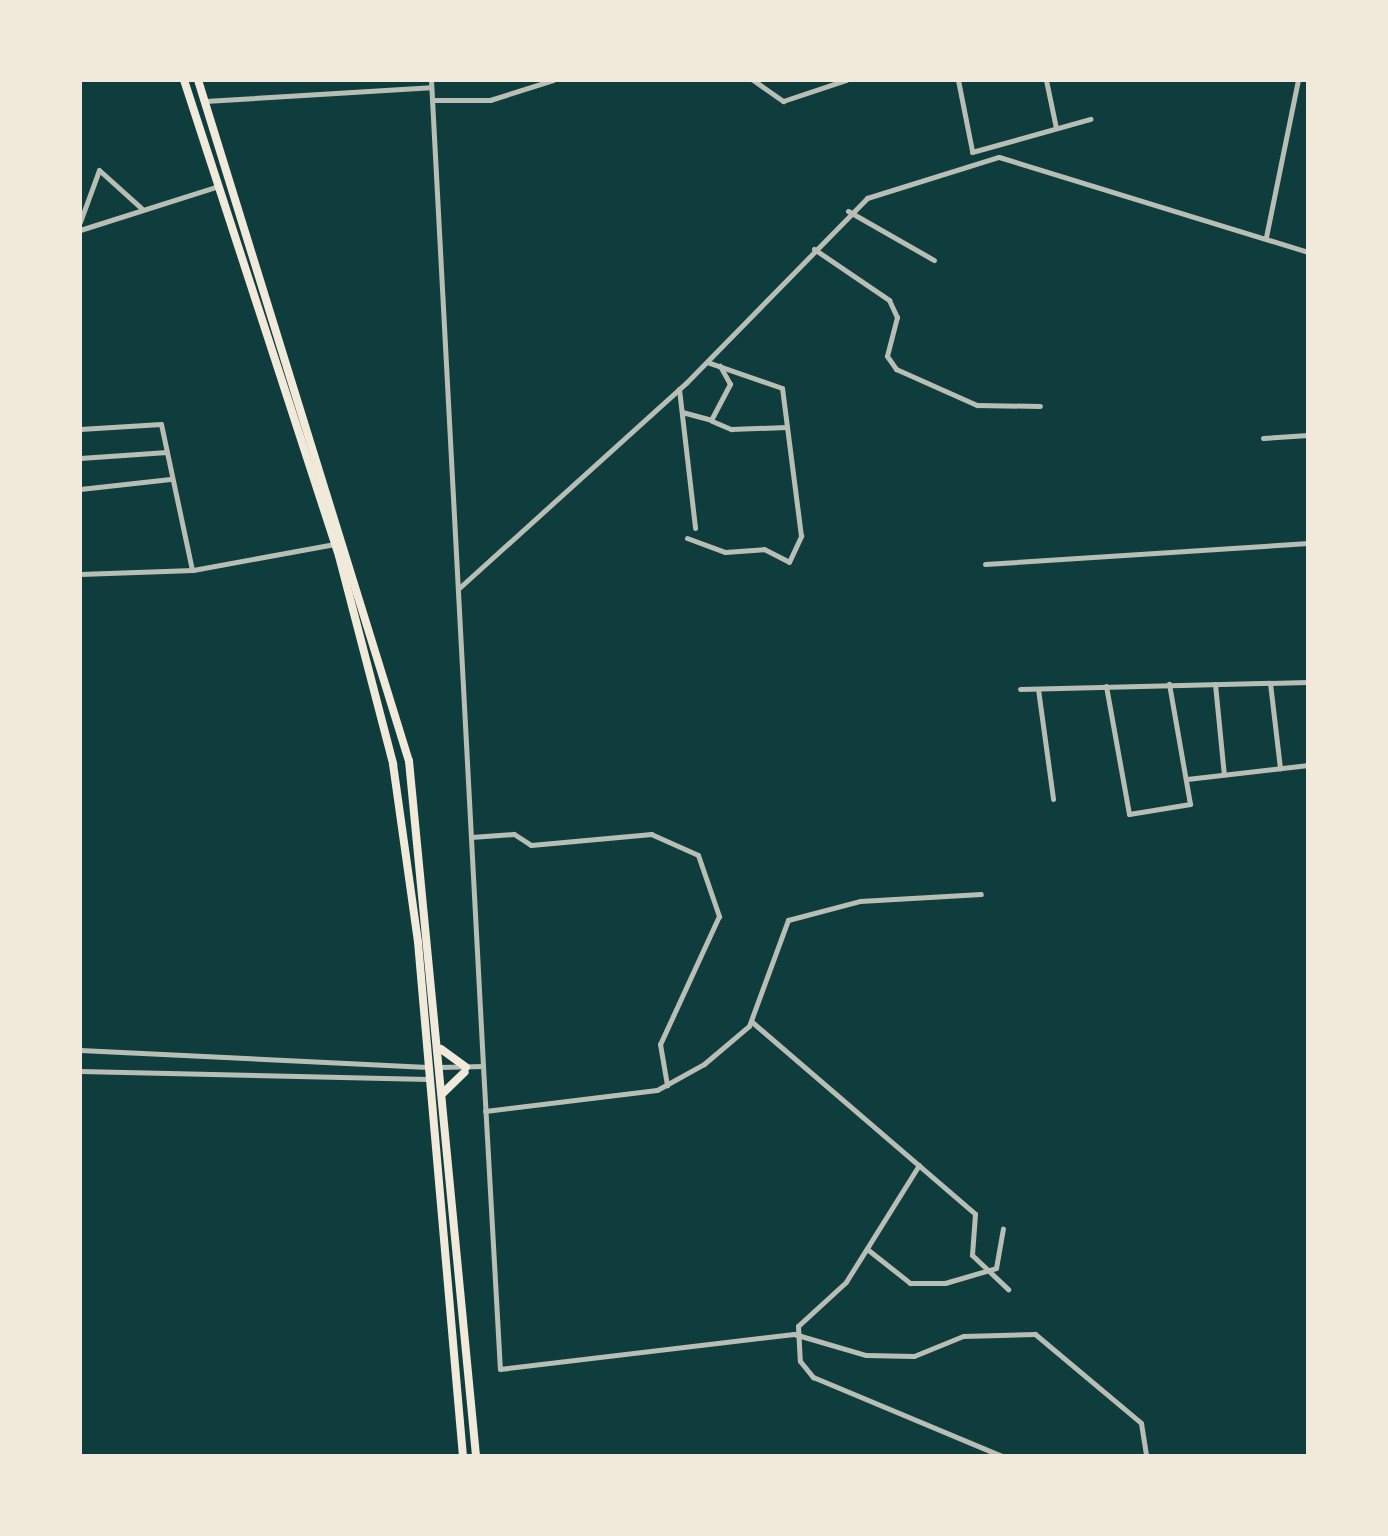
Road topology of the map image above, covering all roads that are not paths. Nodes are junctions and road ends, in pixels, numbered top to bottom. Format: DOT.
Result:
graph roads {
  1 [pos="184,80"];
  2 [pos="198,80"];
  3 [pos="553,80"];
  4 [pos="753,80"];
  5 [pos="846,80"];
  6 [pos="958,80"];
  7 [pos="1046,80"];
  8 [pos="1298,80"];
  9 [pos="431,84"];
  10 [pos="432,100"];
  11 [pos="205,101"];
  12 [pos="1090,119"];
  13 [pos="1056,128"];
  14 [pos="973,155"];
  15 [pos="219,186"];
  16 [pos="144,209"];
  17 [pos="848,211"];
  18 [pos="80,226"];
  19 [pos="1266,237"];
  20 [pos="814,249"];
  21 [pos="1308,252"];
  22 [pos="934,260"];
  23 [pos="707,362"];
  24 [pos="720,366"];
  25 [pos="679,389"];
  26 [pos="1040,406"];
  27 [pos="682,412"];
  28 [pos="711,420"];
  29 [pos="786,427"];
  30 [pos="80,429"];
  31 [pos="1308,435"];
  32 [pos="1263,438"];
  33 [pos="167,452"];
  34 [pos="80,458"];
  35 [pos="170,479"];
  36 [pos="80,490"];
  37 [pos="695,528"];
  38 [pos="687,538"];
  39 [pos="1308,543"];
  40 [pos="335,544"];
  41 [pos="985,564"];
  42 [pos="192,570"];
  43 [pos="80,574"];
  44 [pos="458,589"];
  45 [pos="1308,682"];
  46 [pos="1270,683"];
  47 [pos="1169,684"];
  48 [pos="1214,684"];
  49 [pos="1106,686"];
  50 [pos="1020,689"];
  51 [pos="1038,689"];
  52 [pos="1308,765"];
  53 [pos="1280,768"];
  54 [pos="1224,775"];
  55 [pos="1187,779"];
  56 [pos="1052,799"];
  57 [pos="471,837"];
  58 [pos="981,894"];
  59 [pos="751,1022"];
  60 [pos="440,1048"];
  61 [pos="80,1050"];
  62 [pos="483,1066"];
  63 [pos="428,1067"];
  64 [pos="441,1067"];
  65 [pos="468,1069"];
  66 [pos="80,1071"];
  67 [pos="442,1078"];
  68 [pos="428,1079"];
  69 [pos="667,1085"];
  70 [pos="443,1092"];
  71 [pos="485,1111"];
  72 [pos="919,1165"];
  73 [pos="1003,1230"];
  74 [pos="867,1250"];
  75 [pos="986,1270"];
  76 [pos="1008,1288"];
  77 [pos="794,1334"];
  78 [pos="463,1456"];
  79 [pos="476,1456"];
  80 [pos="1002,1456"];
  81 [pos="1146,1456"];
  1 -- 15 [label="highway"];
  2 -- 11 [label="highway"];
  3 -- 10 [label="street"];
  4 -- 5 [label="street"];
  6 -- 14 [label="street"];
  7 -- 13 [label="street"];
  8 -- 19 [label="street"];
  9 -- 10 [label="street"];
  9 -- 11 [label="street"];
  10 -- 44 [label="street"];
  11 -- 60 [label="highway"];
  12 -- 13 [label="street"];
  13 -- 14 [label="street"];
  14 -- 17 [label="street"];
  14 -- 19 [label="street"];
  15 -- 16 [label="street"];
  15 -- 40 [label="highway"];
  16 -- 18 [label="street"];
  16 -- 18 [label="street"];
  17 -- 20 [label="street"];
  17 -- 22 [label="street"];
  19 -- 21 [label="street"];
  20 -- 23 [label="street"];
  20 -- 26 [label="street"];
  23 -- 24 [label="street"];
  23 -- 25 [label="street"];
  24 -- 28 [label="street"];
  24 -- 29 [label="street"];
  25 -- 27 [label="street"];
  25 -- 44 [label="street"];
  27 -- 28 [label="street"];
  27 -- 37 [label="street"];
  28 -- 29 [label="street"];
  29 -- 38 [label="street"];
  30 -- 33 [label="street"];
  31 -- 32 [label="street"];
  33 -- 34 [label="street"];
  33 -- 35 [label="street"];
  35 -- 36 [label="street"];
  35 -- 42 [label="street"];
  39 -- 41 [label="street"];
  40 -- 42 [label="street"];
  40 -- 63 [label="highway"];
  42 -- 43 [label="street"];
  44 -- 57 [label="street"];
  45 -- 46 [label="street"];
  46 -- 48 [label="street"];
  46 -- 53 [label="street"];
  47 -- 48 [label="street"];
  47 -- 49 [label="street"];
  47 -- 55 [label="street"];
  48 -- 54 [label="street"];
  49 -- 51 [label="street"];
  49 -- 55 [label="street"];
  50 -- 51 [label="street"];
  51 -- 56 [label="street"];
  52 -- 53 [label="street"];
  53 -- 54 [label="street"];
  54 -- 55 [label="street"];
  57 -- 62 [label="street"];
  57 -- 69 [label="street"];
  58 -- 59 [label="street"];
  59 -- 69 [label="street"];
  59 -- 72 [label="street"];
  60 -- 64 [label="highway"];
  60 -- 65 [label="highway"];
  61 -- 63 [label="street"];
  62 -- 65 [label="street"];
  62 -- 71 [label="street"];
  63 -- 64 [label="street"];
  63 -- 68 [label="highway"];
  64 -- 65 [label="street"];
  64 -- 67 [label="highway"];
  65 -- 67 [label="street"];
  65 -- 70 [label="highway"];
  66 -- 68 [label="street"];
  67 -- 68 [label="street"];
  67 -- 70 [label="highway"];
  68 -- 78 [label="highway"];
  69 -- 71 [label="street"];
  70 -- 79 [label="highway"];
  71 -- 77 [label="street"];
  72 -- 74 [label="street"];
  72 -- 75 [label="street"];
  73 -- 75 [label="street"];
  74 -- 75 [label="street"];
  74 -- 77 [label="street"];
  75 -- 76 [label="street"];
  77 -- 80 [label="street"];
  77 -- 81 [label="street"];
}
